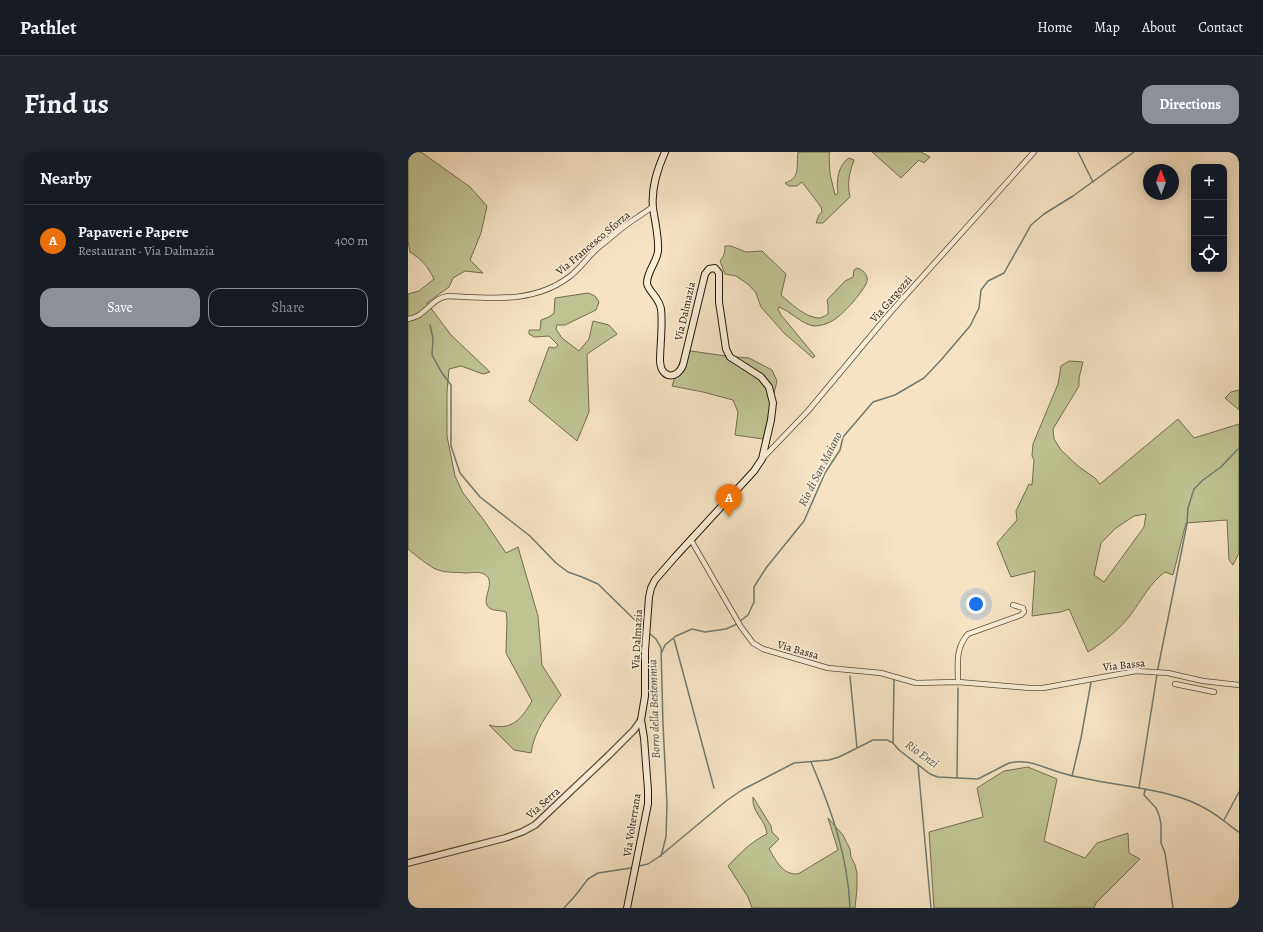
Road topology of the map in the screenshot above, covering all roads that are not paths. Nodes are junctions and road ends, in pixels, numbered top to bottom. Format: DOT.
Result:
graph roads {
  1 [pos="665,152"];
  2 [pos="1034,152"];
  3 [pos="653,206"];
  4 [pos="408,320"];
  5 [pos="762,459"];
  6 [pos="691,540"];
  7 [pos="1013,605"];
  8 [pos="1196,680"];
  9 [pos="958,682"];
  10 [pos="1175,684"];
  11 [pos="1239,685"];
  12 [pos="1195,688"];
  13 [pos="1214,692"];
  14 [pos="640,720"];
  15 [pos="408,863"];
  16 [pos="627,908"];
  1 -- 3 [label="main road, Via Dalmazia"];
  2 -- 5 [label="street, Via Gargozzi"];
  3 -- 4 [label="street, Via Francesco Sforza"];
  3 -- 5 [label="main road, Via Dalmazia"];
  5 -- 6 [label="main road, Via Dalmazia"];
  6 -- 9 [label="street, Via Bassa"];
  6 -- 14 [label="main road, Via Dalmazia"];
  7 -- 9 [label="street"];
  8 -- 9 [label="street, Via Bassa"];
  8 -- 11 [label="street, Via Bassa"];
  8 -- 12 [label="street"];
  10 -- 12 [label="street"];
  12 -- 13 [label="street"];
  14 -- 15 [label="street, Via Serra"];
  14 -- 16 [label="main road, Via Volterrana"];
}
